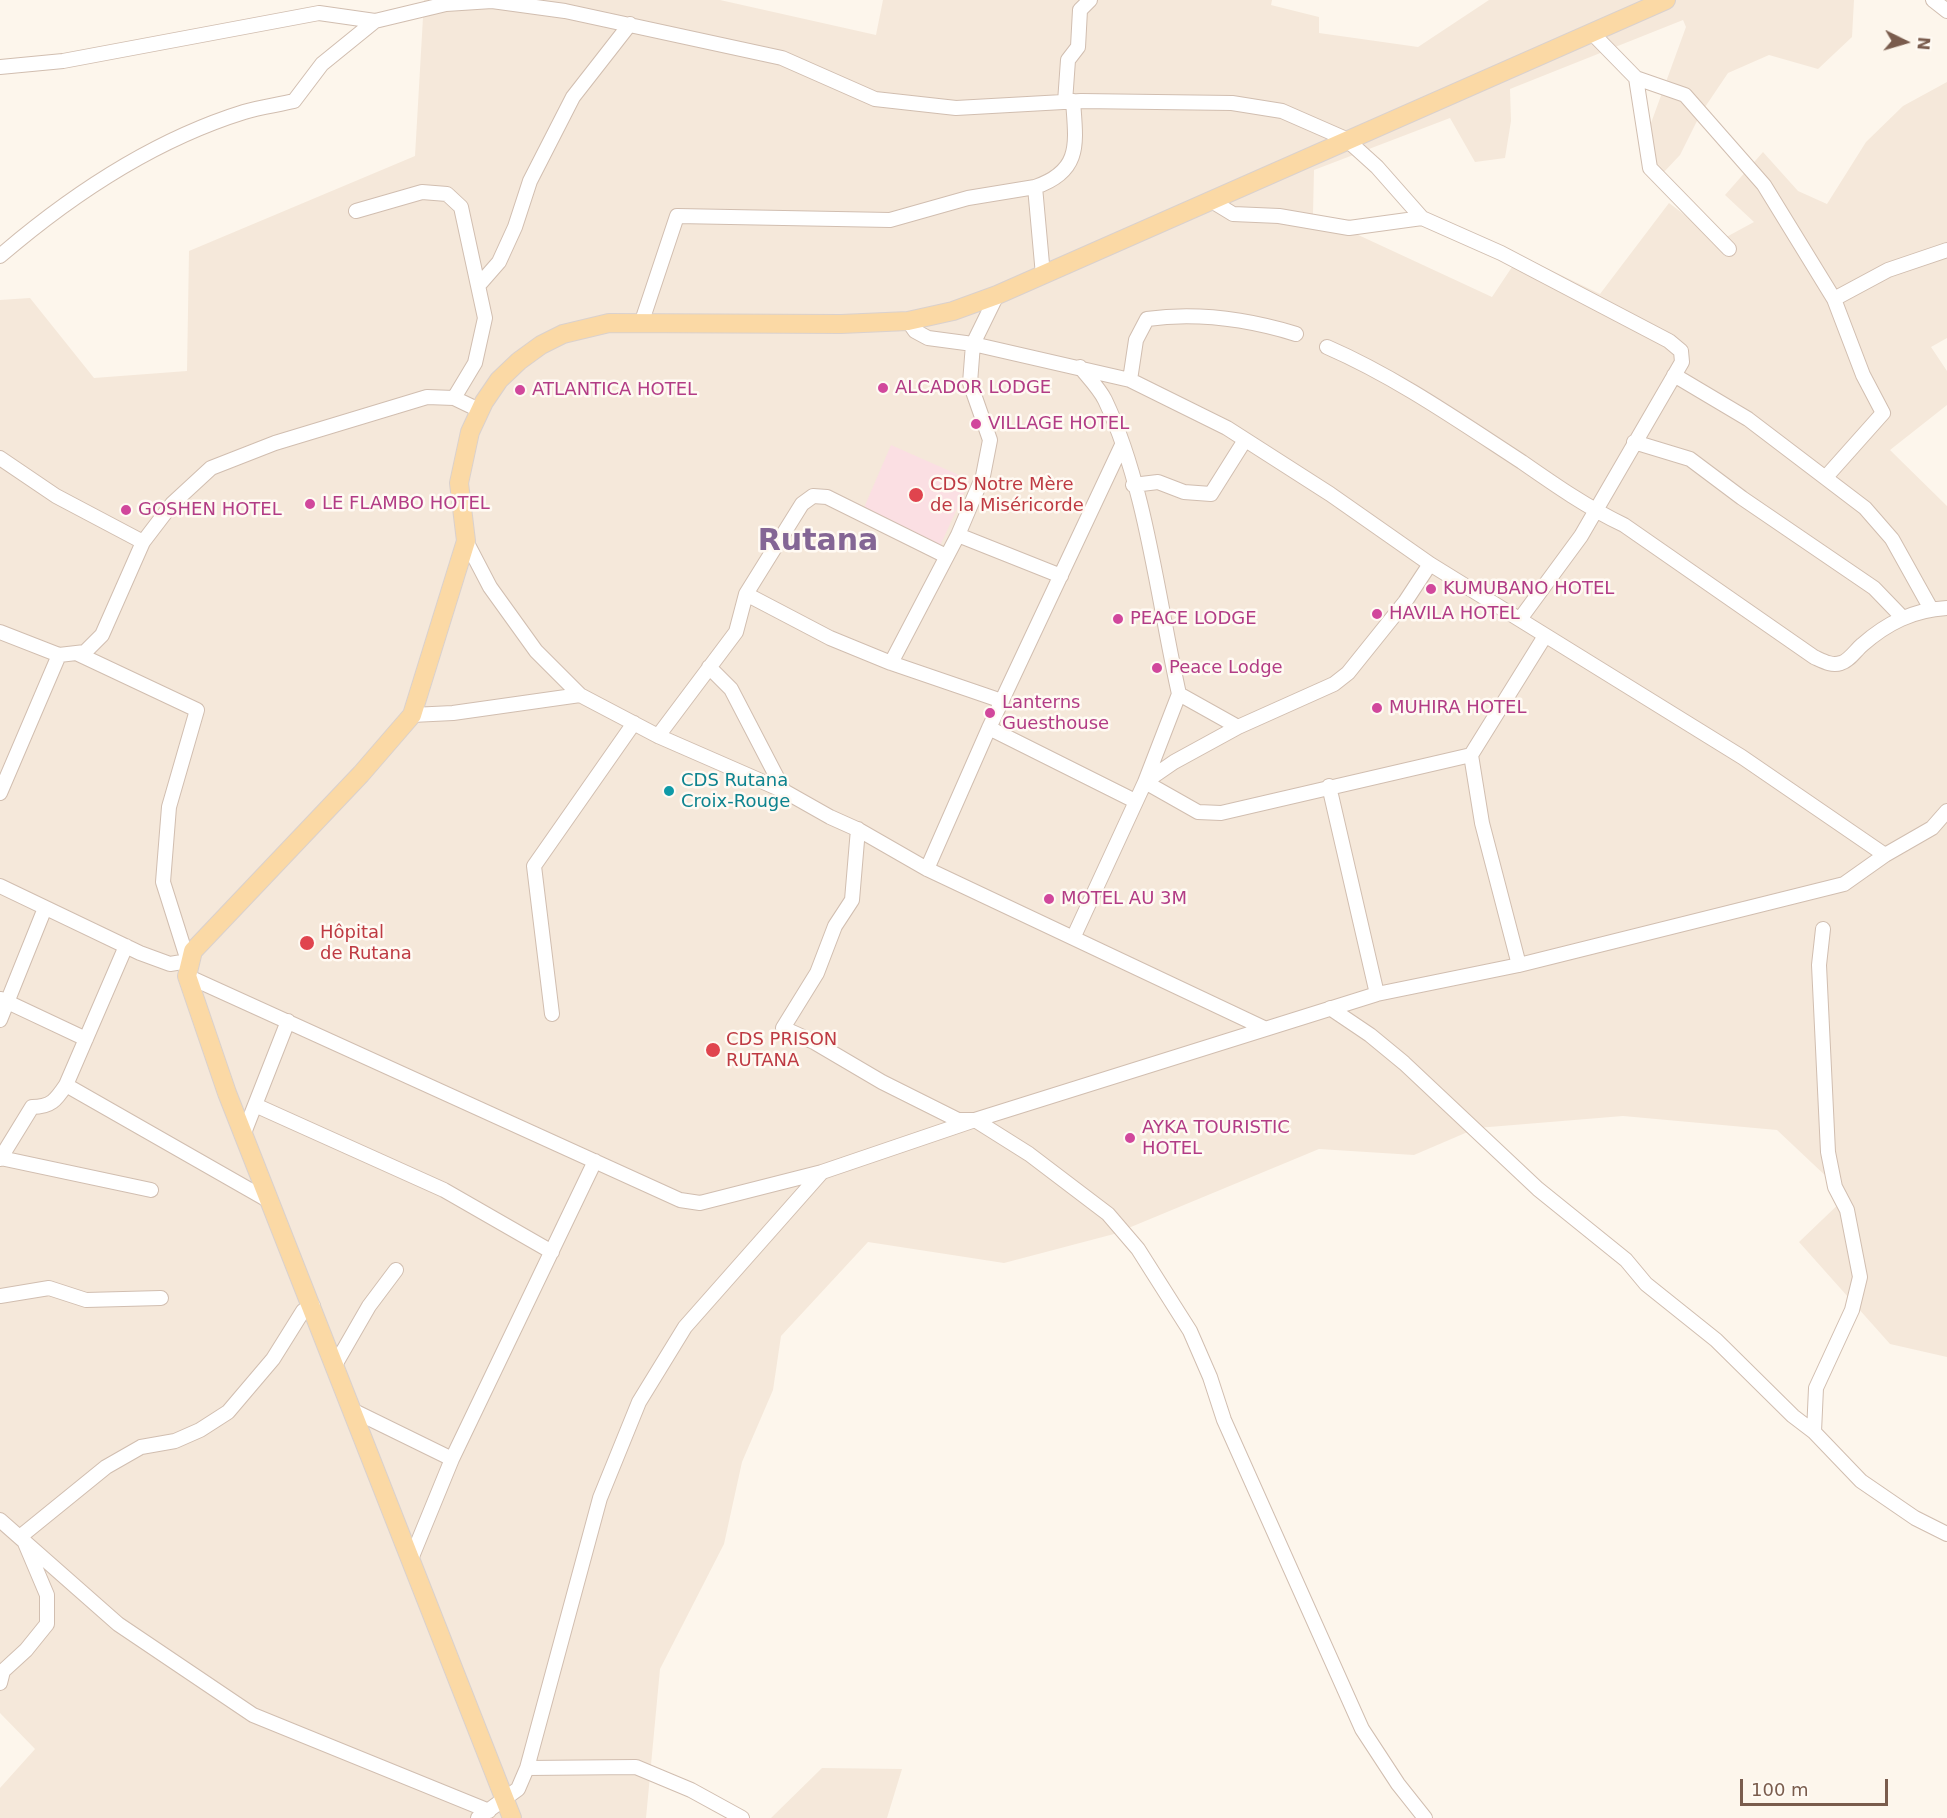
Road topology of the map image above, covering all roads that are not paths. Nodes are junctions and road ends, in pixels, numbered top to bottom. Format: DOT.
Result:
graph roads {
  1 [pos="1090,0"];
  2 [pos="1666,0"];
  3 [pos="1933,0"];
  4 [pos="1947,10"];
  5 [pos="375,21"];
  6 [pos="630,24"];
  7 [pos="1592,33"];
  8 [pos="0,67"];
  9 [pos="1636,78"];
  10 [pos="1069,101"];
  11 [pos="1346,139"];
  12 [pos="1035,187"];
  13 [pos="1210,200"];
  14 [pos="356,211"];
  15 [pos="1422,218"];
  16 [pos="1729,249"];
  17 [pos="1947,250"];
  18 [pos="0,256"];
  19 [pos="1043,274"];
  20 [pos="478,286"];
  21 [pos="997,295"];
  22 [pos="1834,299"];
  23 [pos="642,321"];
  24 [pos="908,321"];
  25 [pos="1296,334"];
  26 [pos="973,344"];
  27 [pos="1327,347"];
  28 [pos="1080,367"];
  29 [pos="1674,375"];
  30 [pos="1130,380"];
  31 [pos="454,398"];
  32 [pos="479,410"];
  33 [pos="1245,440"];
  34 [pos="1634,442"];
  35 [pos="1122,445"];
  36 [pos="0,458"];
  37 [pos="1826,477"];
  38 [pos="1133,485"];
  39 [pos="1596,511"];
  40 [pos="958,535"];
  41 [pos="466,541"];
  42 [pos="143,542"];
  43 [pos="946,556"];
  44 [pos="1430,564"];
  45 [pos="1061,576"];
  46 [pos="746,594"];
  47 [pos="1947,608"];
  48 [pos="1931,609"];
  49 [pos="1902,617"];
  50 [pos="1520,619"];
  51 [pos="0,632"];
  52 [pos="1545,636"];
  53 [pos="76,653"];
  54 [pos="59,655"];
  55 [pos="891,663"];
  56 [pos="709,668"];
  57 [pos="1179,694"];
  58 [pos="580,695"];
  59 [pos="1002,701"];
  60 [pos="412,715"];
  61 [pos="634,723"];
  62 [pos="1238,727"];
  63 [pos="989,728"];
  64 [pos="658,736"];
  65 [pos="1471,755"];
  66 [pos="1145,782"];
  67 [pos="1329,786"];
  68 [pos="784,791"];
  69 [pos="0,793"];
  70 [pos="1135,801"];
  71 [pos="1947,811"];
  72 [pos="858,829"];
  73 [pos="1886,855"];
  74 [pos="927,869"];
  75 [pos="0,886"];
  76 [pos="45,908"];
  77 [pos="1823,930"];
  78 [pos="1074,936"];
  79 [pos="126,946"];
  80 [pos="1519,965"];
  81 [pos="188,969"];
  82 [pos="1377,994"];
  83 [pos="4,1000"];
  84 [pos="1330,1008"];
  85 [pos="552,1014"];
  86 [pos="0,1020"];
  87 [pos="288,1021"];
  88 [pos="1264,1029"];
  89 [pos="86,1039"];
  90 [pos="66,1085"];
  91 [pos="255,1105"];
  92 [pos="975,1120"];
  93 [pos="244,1132"];
  94 [pos="0,1158"];
  95 [pos="595,1161"];
  96 [pos="822,1172"];
  97 [pos="151,1190"];
  98 [pos="271,1202"];
  99 [pos="552,1252"];
  100 [pos="396,1269"];
  101 [pos="0,1296"];
  102 [pos="161,1298"];
  103 [pos="313,1306"];
  104 [pos="335,1365"];
  105 [pos="352,1410"];
  106 [pos="1814,1432"];
  107 [pos="452,1459"];
  108 [pos="0,1520"];
  109 [pos="1947,1534"];
  110 [pos="22,1537"];
  111 [pos="411,1559"];
  112 [pos="0,1683"];
  113 [pos="527,1768"];
  114 [pos="505,1799"];
  115 [pos="483,1815"];
  116 [pos="512,1818"];
  117 [pos="742,1818"];
  118 [pos="1425,1818"];
  1 -- 10 [label="street"];
  2 -- 7 [label="main road"];
  3 -- 4 [label="street"];
  5 -- 6 [label="street"];
  5 -- 8 [label="street"];
  5 -- 18 [label="street"];
  6 -- 10 [label="street"];
  6 -- 20 [label="street"];
  7 -- 9 [label="street"];
  7 -- 11 [label="main road"];
  9 -- 16 [label="street"];
  9 -- 22 [label="street"];
  10 -- 11 [label="street"];
  10 -- 12 [label="street"];
  11 -- 13 [label="main road"];
  11 -- 15 [label="street"];
  12 -- 19 [label="street"];
  12 -- 23 [label="street"];
  13 -- 15 [label="street"];
  13 -- 19 [label="main road"];
  14 -- 20 [label="street"];
  15 -- 29 [label="street"];
  17 -- 22 [label="street"];
  19 -- 21 [label="main road"];
  20 -- 31 [label="street"];
  21 -- 24 [label="main road"];
  21 -- 26 [label="street"];
  22 -- 37 [label="street"];
  23 -- 24 [label="main road"];
  23 -- 32 [label="main road"];
  24 -- 26 [label="street"];
  25 -- 30 [label="street"];
  26 -- 28 [label="street"];
  26 -- 40 [label="street"];
  27 -- 39 [label="street"];
  28 -- 30 [label="street"];
  28 -- 35 [label="street"];
  29 -- 34 [label="street"];
  29 -- 37 [label="street"];
  30 -- 33 [label="street"];
  31 -- 32 [label="street"];
  31 -- 42 [label="street"];
  32 -- 41 [label="main road"];
  33 -- 38 [label="street"];
  33 -- 44 [label="street"];
  34 -- 39 [label="street"];
  34 -- 49 [label="street"];
  35 -- 38 [label="street"];
  35 -- 45 [label="street"];
  36 -- 42 [label="street"];
  37 -- 48 [label="street"];
  38 -- 57 [label="street"];
  39 -- 49 [label="street"];
  39 -- 50 [label="street"];
  40 -- 43 [label="street"];
  40 -- 45 [label="street"];
  41 -- 58 [label="street"];
  41 -- 60 [label="main road"];
  42 -- 53 [label="street"];
  43 -- 46 [label="street"];
  43 -- 55 [label="street"];
  44 -- 50 [label="street"];
  44 -- 62 [label="street"];
  45 -- 59 [label="street"];
  46 -- 55 [label="street"];
  46 -- 56 [label="street"];
  47 -- 48 [label="street"];
  48 -- 49 [label="street"];
  50 -- 52 [label="street"];
  51 -- 54 [label="street"];
  52 -- 65 [label="street"];
  52 -- 73 [label="street"];
  53 -- 54 [label="street"];
  53 -- 81 [label="street"];
  54 -- 69 [label="street"];
  55 -- 59 [label="street"];
  56 -- 64 [label="street"];
  56 -- 68 [label="street"];
  57 -- 62 [label="street"];
  57 -- 66 [label="street"];
  58 -- 60 [label="street"];
  58 -- 61 [label="street"];
  59 -- 63 [label="street"];
  60 -- 81 [label="main road"];
  61 -- 64 [label="street"];
  61 -- 85 [label="street"];
  62 -- 66 [label="street"];
  63 -- 70 [label="street"];
  63 -- 74 [label="street"];
  64 -- 68 [label="street"];
  65 -- 67 [label="street"];
  65 -- 80 [label="street"];
  66 -- 67 [label="street"];
  66 -- 70 [label="street"];
  67 -- 82 [label="street"];
  68 -- 72 [label="street"];
  70 -- 78 [label="street"];
  71 -- 73 [label="street"];
  72 -- 74 [label="street"];
  72 -- 92 [label="street"];
  73 -- 80 [label="street"];
  74 -- 78 [label="street"];
  75 -- 76 [label="street"];
  76 -- 79 [label="street"];
  76 -- 83 [label="street"];
  77 -- 106 [label="street"];
  78 -- 88 [label="street"];
  79 -- 81 [label="street"];
  79 -- 89 [label="street"];
  80 -- 82 [label="street"];
  81 -- 87 [label="street"];
  81 -- 93 [label="main road"];
  82 -- 84 [label="street"];
  83 -- 86 [label="street"];
  83 -- 89 [label="street"];
  84 -- 88 [label="street"];
  84 -- 106 [label="street"];
  87 -- 91 [label="street"];
  87 -- 95 [label="street"];
  88 -- 92 [label="street"];
  89 -- 90 [label="street"];
  90 -- 94 [label="street"];
  90 -- 98 [label="street"];
  91 -- 93 [label="street"];
  91 -- 99 [label="street"];
  92 -- 96 [label="street"];
  92 -- 118 [label="street"];
  93 -- 98 [label="main road"];
  94 -- 97 [label="street"];
  95 -- 96 [label="street"];
  95 -- 99 [label="street"];
  96 -- 113 [label="street"];
  98 -- 103 [label="main road"];
  99 -- 107 [label="street"];
  100 -- 104 [label="street"];
  101 -- 102 [label="street"];
  103 -- 104 [label="main road"];
  103 -- 110 [label="street"];
  104 -- 105 [label="main road"];
  105 -- 107 [label="street"];
  105 -- 111 [label="main road"];
  106 -- 109 [label="street"];
  107 -- 111 [label="street"];
  108 -- 110 [label="street"];
  110 -- 112 [label="street"];
  110 -- 115 [label="street"];
  111 -- 114 [label="main road"];
  113 -- 114 [label="street"];
  113 -- 117 [label="street"];
  114 -- 115 [label="street"];
  114 -- 116 [label="main road"];
}
